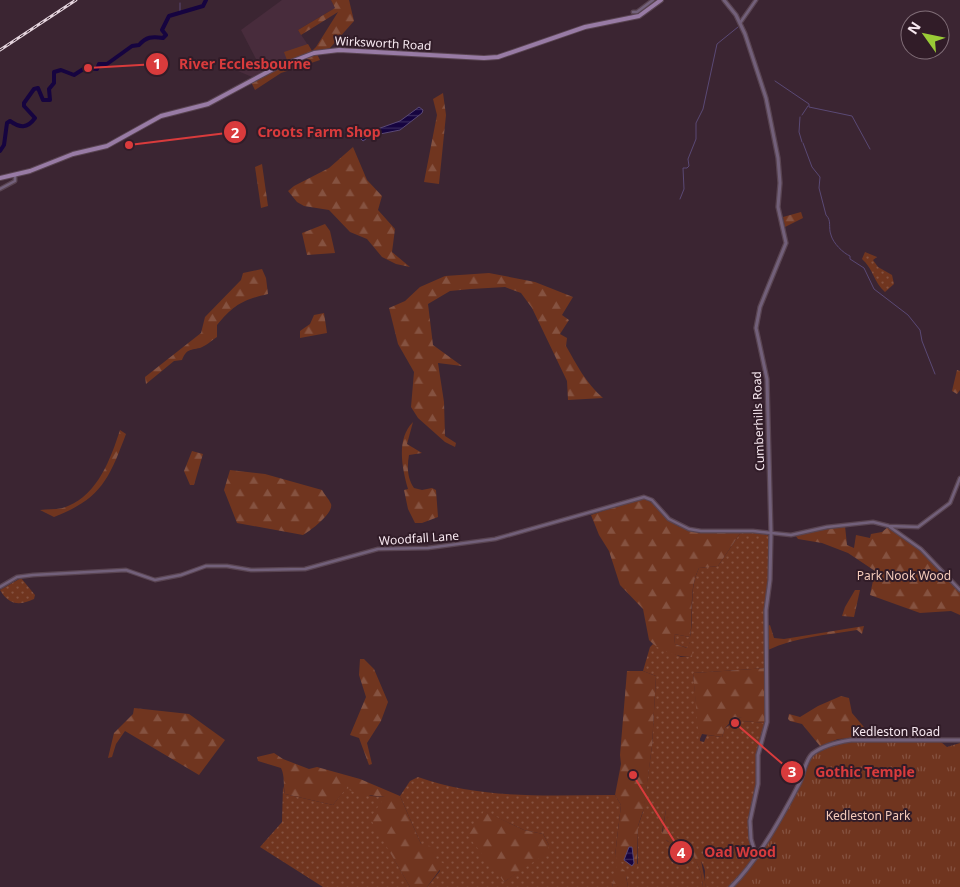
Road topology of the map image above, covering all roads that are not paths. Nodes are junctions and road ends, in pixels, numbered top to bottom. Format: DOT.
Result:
graph roads {
  1 [pos="653,0"];
  2 [pos="661,0"];
  3 [pos="724,0"];
  4 [pos="756,0"];
  5 [pos="633,12"];
  6 [pos="740,23"];
  7 [pos="15,175"];
  8 [pos="0,178"];
  9 [pos="0,189"];
  10 [pos="960,478"];
  11 [pos="888,526"];
  12 [pos="771,534"];
  13 [pos="0,587"];
  14 [pos="960,590"];
  15 [pos="960,740"];
  16 [pos="756,856"];
  17 [pos="731,887"];
  1 -- 5 [label="street"];
  2 -- 7 [label="main road, Wirksworth Road"];
  3 -- 6 [label="street, Cumberhills Road"];
  4 -- 6 [label="street"];
  6 -- 12 [label="street, Cumberhills Road"];
  7 -- 8 [label="main road, Wirksworth Road"];
  7 -- 9 [label="street"];
  10 -- 11 [label="street"];
  11 -- 12 [label="street"];
  11 -- 14 [label="street"];
  12 -- 13 [label="street, Woodfall Lane"];
  12 -- 16 [label="street, Cumberhills Road"];
  15 -- 16 [label="street, Kedleston Road"];
  16 -- 17 [label="street, Kedleston Road"];
}
